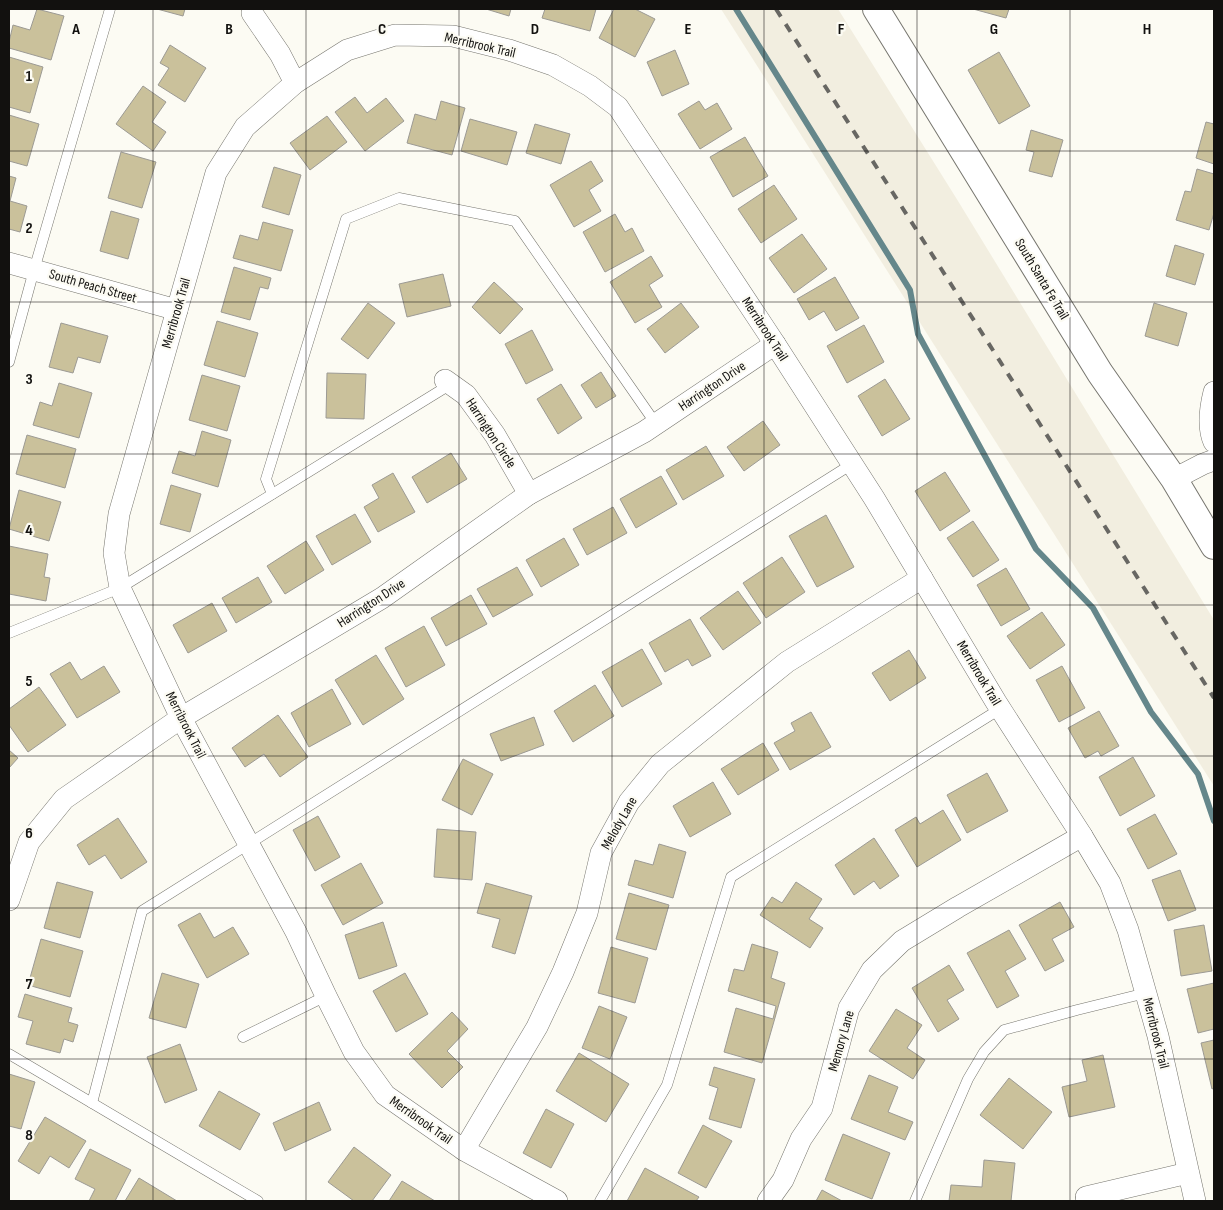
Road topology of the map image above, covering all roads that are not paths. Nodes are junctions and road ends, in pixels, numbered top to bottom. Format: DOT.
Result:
graph roads {
  1 [pos="110,9"];
  2 [pos="881,11"];
  3 [pos="252,13"];
  4 [pos="295,83"];
  5 [pos="9,263"];
  6 [pos="34,270"];
  7 [pos="177,310"];
  8 [pos="775,344"];
  9 [pos="9,362"];
  10 [pos="448,382"];
  11 [pos="1214,392"];
  12 [pos="656,424"];
  13 [pos="1214,442"];
  14 [pos="1214,460"];
  15 [pos="852,464"];
  16 [pos="1174,479"];
  17 [pos="272,494"];
  18 [pos="529,494"];
  19 [pos="1214,546"];
  20 [pos="922,578"];
  21 [pos="120,588"];
  22 [pos="9,633"];
  23 [pos="1000,708"];
  24 [pos="181,718"];
  25 [pos="1082,836"];
  26 [pos="249,844"];
  27 [pos="9,900"];
  28 [pos="1146,993"];
  29 [pos="326,996"];
  30 [pos="243,1037"];
  31 [pos="9,1054"];
  32 [pos="92,1102"];
  33 [pos="464,1150"];
  34 [pos="1188,1173"];
  35 [pos="1086,1197"];
  36 [pos="258,1201"];
  37 [pos="557,1201"];
  38 [pos="600,1201"];
  39 [pos="768,1201"];
  40 [pos="915,1201"];
  41 [pos="1195,1201"];
  1 -- 6 [label="lane"];
  2 -- 16 [label="street, South Santa Fe Trail"];
  3 -- 4 [label="street"];
  4 -- 7 [label="street, Merribrook Trail"];
  4 -- 8 [label="street, Merribrook Trail"];
  5 -- 6 [label="street, South Peach Street"];
  6 -- 7 [label="street, South Peach Street"];
  6 -- 9 [label="lane"];
  7 -- 21 [label="street, Merribrook Trail"];
  8 -- 12 [label="street, Harrington Drive"];
  8 -- 15 [label="street, Merribrook Trail"];
  10 -- 17 [label="lane"];
  10 -- 18 [label="street, Harrington Circle"];
  11 -- 13 [label="street"];
  12 -- 17 [label="lane"];
  12 -- 18 [label="street, Harrington Drive"];
  14 -- 16 [label="street"];
  15 -- 20 [label="street, Merribrook Trail"];
  15 -- 26 [label="lane"];
  16 -- 19 [label="street, South Santa Fe Trail"];
  17 -- 21 [label="lane"];
  18 -- 24 [label="street, Harrington Drive"];
  20 -- 23 [label="street, Merribrook Trail"];
  20 -- 33 [label="street, Melody Lane"];
  21 -- 22 [label="lane"];
  21 -- 24 [label="street, Merribrook Trail"];
  23 -- 25 [label="street, Merribrook Trail"];
  23 -- 38 [label="lane"];
  24 -- 26 [label="street, Merribrook Trail"];
  24 -- 27 [label="street, Harrington Drive"];
  25 -- 28 [label="street, Merribrook Trail"];
  25 -- 39 [label="street, Memory Lane"];
  26 -- 29 [label="street, Merribrook Trail"];
  26 -- 32 [label="lane"];
  28 -- 34 [label="street, Merribrook Trail"];
  28 -- 40 [label="lane"];
  29 -- 30 [label="lane"];
  29 -- 33 [label="street, Merribrook Trail"];
  31 -- 32 [label="lane"];
  32 -- 36 [label="lane"];
  33 -- 37 [label="street, Merribrook Trail"];
  34 -- 35 [label="street"];
  34 -- 41 [label="street, Merribrook Trail"];
}
